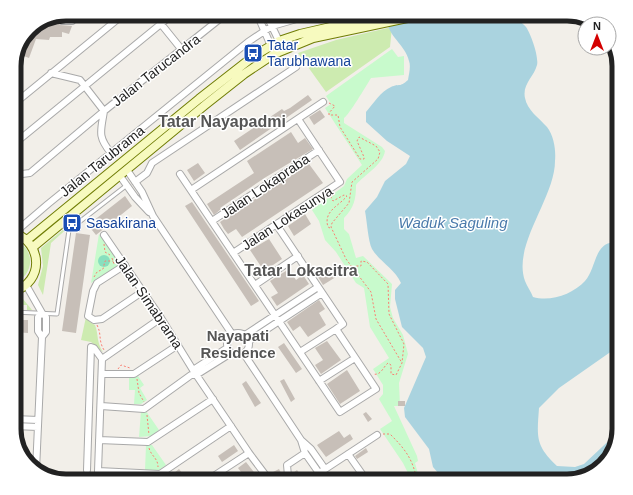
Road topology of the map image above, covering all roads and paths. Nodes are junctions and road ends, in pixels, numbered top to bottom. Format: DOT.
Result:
graph roads {
  1 [pos="66,21"];
  2 [pos="72,21"];
  3 [pos="115,21"];
  4 [pos="159,21"];
  5 [pos="165,21"];
  6 [pos="217,21"];
  7 [pos="260,21"];
  8 [pos="270,21"];
  9 [pos="290,21"];
  10 [pos="362,21"];
  11 [pos="385,21"];
  12 [pos="161,24"];
  13 [pos="272,26"];
  14 [pos="264,30"];
  15 [pos="326,31"];
  16 [pos="279,41"];
  17 [pos="271,46"];
  18 [pos="182,50"];
  19 [pos="296,67"];
  20 [pos="51,74"];
  21 [pos="85,86"];
  22 [pos="21,98"];
  23 [pos="202,102"];
  24 [pos="323,102"];
  25 [pos="104,111"];
  26 [pos="298,119"];
  27 [pos="21,138"];
  28 [pos="319,150"];
  29 [pos="111,153"];
  30 [pos="127,170"];
  31 [pos="180,174"];
  32 [pos="21,175"];
  33 [pos="120,176"];
  34 [pos="136,182"];
  35 [pos="127,185"];
  36 [pos="333,188"];
  37 [pos="191,190"];
  38 [pos="78,210"];
  39 [pos="153,216"];
  40 [pos="84,218"];
  41 [pos="212,221"];
  42 [pos="276,224"];
  43 [pos="21,227"];
  44 [pos="331,227"];
  45 [pos="105,236"];
  46 [pos="21,237"];
  47 [pos="27,240"];
  48 [pos="33,247"];
  49 [pos="233,253"];
  50 [pos="298,256"];
  51 [pos="113,261"];
  52 [pos="125,266"];
  53 [pos="354,269"];
  54 [pos="113,273"];
  55 [pos="96,285"];
  56 [pos="255,285"];
  57 [pos="26,286"];
  58 [pos="21,288"];
  59 [pos="320,290"];
  60 [pos="142,292"];
  61 [pos="21,312"];
  62 [pos="42,313"];
  63 [pos="161,318"];
  64 [pos="277,318"];
  65 [pos="97,321"];
  66 [pos="336,329"];
  67 [pos="232,334"];
  68 [pos="247,338"];
  69 [pos="178,345"];
  70 [pos="227,348"];
  71 [pos="300,352"];
  72 [pos="231,354"];
  73 [pos="244,354"];
  74 [pos="108,355"];
  75 [pos="355,358"];
  76 [pos="102,359"];
  77 [pos="402,363"];
  78 [pos="194,373"];
  79 [pos="102,374"];
  80 [pos="115,374"];
  81 [pos="134,374"];
  82 [pos="367,375"];
  83 [pos="319,381"];
  84 [pos="213,399"];
  85 [pos="101,406"];
  86 [pos="148,406"];
  87 [pos="21,419"];
  88 [pos="38,420"];
  89 [pos="21,426"];
  90 [pos="231,426"];
  91 [pos="38,427"];
  92 [pos="377,436"];
  93 [pos="99,440"];
  94 [pos="301,440"];
  95 [pos="249,453"];
  96 [pos="305,453"];
  97 [pos="348,454"];
  98 [pos="36,463"];
  99 [pos="325,469"];
  100 [pos="87,470"];
  101 [pos="319,473"];
  102 [pos="217,474"];
  103 [pos="262,474"];
  104 [pos="288,474"];
  105 [pos="362,474"];
  106 [pos="416,474"];
  1 -- 2 [label="street"];
  3 -- 20 [label="street"];
  4 -- 12 [label="street"];
  5 -- 12 [label="street"];
  6 -- 18 [label="street, Jalan Tarucandra"];
  7 -- 14 [label="street"];
  8 -- 13 [label="street"];
  9 -- 13 [label="street, Jalan Tarubrama"];
  10 -- 15 [label="main road"];
  11 -- 15 [label="main road"];
  12 -- 18 [label="street"];
  12 -- 21 [label="street"];
  13 -- 14 [label="street, Jalan Tarubrama"];
  13 -- 16 [label="street"];
  14 -- 17 [label="street"];
  14 -- 29 [label="street, Jalan Tarubrama"];
  15 -- 16 [label="main road"];
  15 -- 23 [label="main road"];
  16 -- 17 [label="main road"];
  17 -- 23 [label="main road"];
  18 -- 25 [label="street, Jalan Tarucandra"];
  19 -- 34 [label="street"];
  20 -- 21 [label="street"];
  20 -- 22 [label="street"];
  21 -- 25 [label="street"];
  21 -- 27 [label="street"];
  23 -- 30 [label="main road"];
  23 -- 47 [label="main road"];
  24 -- 26 [label="street"];
  24 -- 44 [label="path"];
  25 -- 29 [label="street"];
  25 -- 32 [label="street, Jalan Tarucandra"];
  26 -- 28 [label="street"];
  26 -- 37 [label="street"];
  28 -- 36 [label="street, Jalan Lokasunya"];
  28 -- 41 [label="street, Jalan Lokapraba"];
  29 -- 43 [label="street, Jalan Tarubrama"];
  30 -- 33 [label="main road"];
  30 -- 34 [label="street"];
  31 -- 37 [label="street"];
  33 -- 35 [label="street"];
  33 -- 38 [label="main road"];
  34 -- 39 [label="street"];
  35 -- 39 [label="street"];
  35 -- 40 [label="lane"];
  36 -- 42 [label="street, Jalan Lokasunya"];
  36 -- 44 [label="path"];
  37 -- 41 [label="street"];
  38 -- 40 [label="lane"];
  38 -- 48 [label="main road"];
  39 -- 67 [label="street"];
  40 -- 62 [label="lane"];
  41 -- 49 [label="street"];
  42 -- 49 [label="street, Jalan Lokasunya"];
  42 -- 50 [label="street"];
  44 -- 53 [label="path"];
  45 -- 51 [label="path"];
  45 -- 52 [label="street, Jalan Simabrama"];
  46 -- 47 [label="main road"];
  47 -- 48 [label="main road"];
  48 -- 57 [label="main road"];
  49 -- 56 [label="street"];
  50 -- 56 [label="street"];
  50 -- 59 [label="street"];
  51 -- 54 [label="path"];
  51 -- 55 [label="path"];
  52 -- 54 [label="street"];
  52 -- 60 [label="street, Jalan Simabrama"];
  53 -- 77 [label="path"];
  53 -- 77 [label="path"];
  54 -- 55 [label="street"];
  55 -- 65 [label="street"];
  56 -- 64 [label="street"];
  57 -- 58 [label="main road"];
  57 -- 62 [label="street"];
  59 -- 64 [label="street"];
  59 -- 66 [label="street"];
  60 -- 63 [label="street, Jalan Simabrama"];
  60 -- 65 [label="street"];
  61 -- 62 [label="lane"];
  62 -- 88 [label="street"];
  63 -- 69 [label="street, Jalan Simabrama"];
  63 -- 74 [label="street"];
  64 -- 68 [label="street"];
  64 -- 71 [label="street"];
  65 -- 74 [label="path"];
  66 -- 71 [label="street"];
  66 -- 75 [label="street"];
  67 -- 68 [label="street"];
  67 -- 70 [label="street"];
  68 -- 73 [label="street"];
  69 -- 78 [label="street, Jalan Simabrama"];
  69 -- 81 [label="street"];
  70 -- 72 [label="street"];
  70 -- 78 [label="street"];
  71 -- 83 [label="street"];
  72 -- 73 [label="street"];
  72 -- 78 [label="street"];
  73 -- 94 [label="street"];
  74 -- 76 [label="street"];
  75 -- 82 [label="street"];
  75 -- 83 [label="street"];
  76 -- 79 [label="street"];
  76 -- 100 [label="street"];
  77 -- 82 [label="path"];
  78 -- 84 [label="street, Jalan Simabrama"];
  78 -- 86 [label="street"];
  79 -- 80 [label="street"];
  79 -- 85 [label="street"];
  80 -- 81 [label="street"];
  80 -- 81 [label="path"];
  81 -- 86 [label="path"];
  82 -- 83 [label="street"];
  84 -- 90 [label="street, Jalan Simabrama"];
  84 -- 93 [label="street"];
  85 -- 86 [label="street"];
  85 -- 93 [label="street"];
  87 -- 88 [label="street"];
  88 -- 91 [label="street"];
  89 -- 91 [label="street"];
  90 -- 93 [label="street"];
  90 -- 95 [label="street, Jalan Simabrama"];
  91 -- 98 [label="street"];
  92 -- 97 [label="street"];
  92 -- 106 [label="path"];
  94 -- 96 [label="street"];
  94 -- 99 [label="street"];
  95 -- 102 [label="street"];
  95 -- 103 [label="street, Jalan Simabrama"];
  96 -- 101 [label="street"];
  96 -- 104 [label="street"];
  97 -- 99 [label="street"];
  97 -- 105 [label="street"];
  99 -- 101 [label="street"];
}
